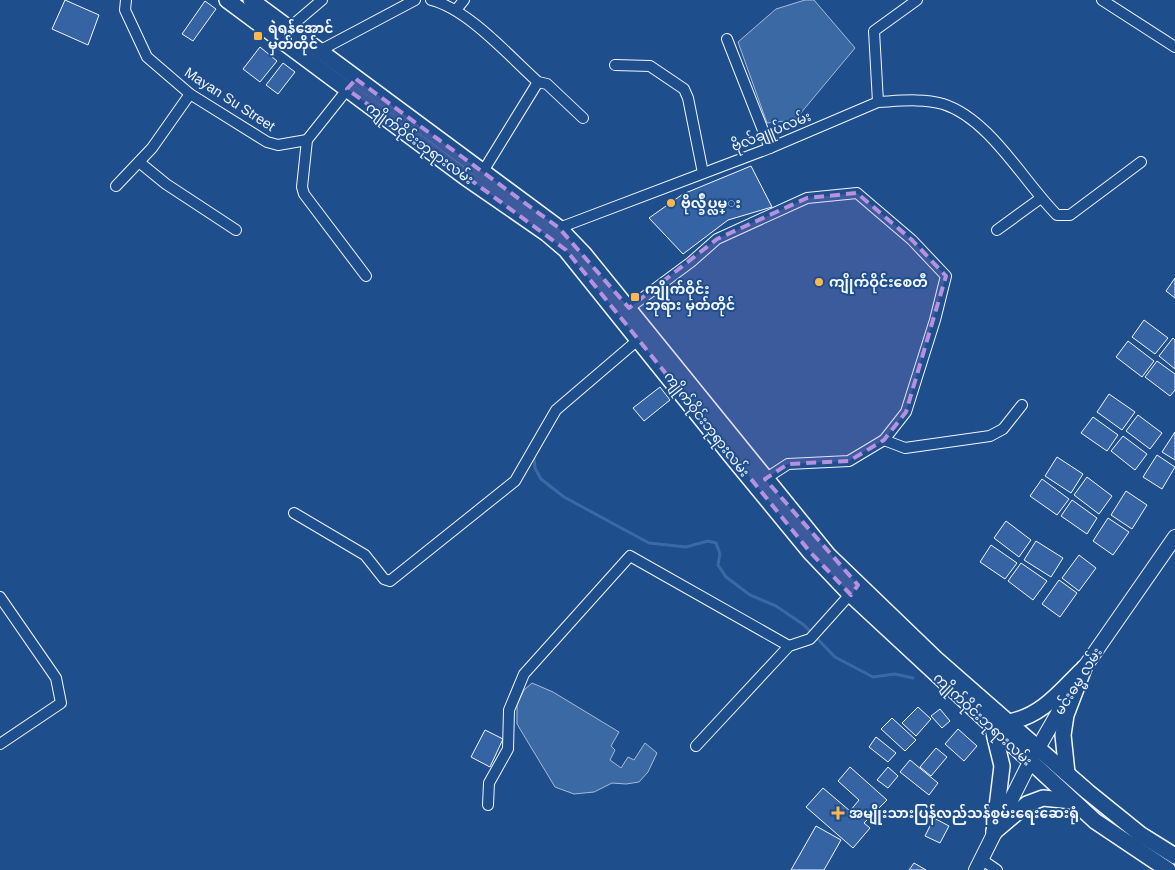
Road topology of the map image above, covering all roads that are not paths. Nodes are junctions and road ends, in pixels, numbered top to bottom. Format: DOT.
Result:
graph roads {
  1 [pos="126,0"];
  2 [pos="227,0"];
  3 [pos="250,0"];
  4 [pos="322,0"];
  5 [pos="415,0"];
  6 [pos="431,0"];
  7 [pos="464,0"];
  8 [pos="916,0"];
  9 [pos="1102,0"];
  10 [pos="456,10"];
  11 [pos="284,33"];
  12 [pos="728,40"];
  13 [pos="1175,47"];
  14 [pos="319,51"];
  15 [pos="614,65"];
  16 [pos="538,82"];
  17 [pos="351,84"];
  18 [pos="190,94"];
  19 [pos="878,102"];
  20 [pos="583,118"];
  21 [pos="307,140"];
  22 [pos="770,148"];
  23 [pos="139,162"];
  24 [pos="1141,162"];
  25 [pos="703,173"];
  26 [pos="478,178"];
  27 [pos="116,186"];
  28 [pos="1041,198"];
  29 [pos="558,228"];
  30 [pos="236,230"];
  31 [pos="997,230"];
  32 [pos="366,276"];
  33 [pos="629,308"];
  34 [pos="639,339"];
  35 [pos="1022,405"];
  36 [pos="884,440"];
  37 [pos="765,478"];
  38 [pos="294,513"];
  39 [pos="1175,537"];
  40 [pos="854,590"];
  41 [pos="0,597"];
  42 [pos="789,646"];
  43 [pos="1084,668"];
  44 [pos="1009,722"];
  45 [pos="993,729"];
  46 [pos="0,744"];
  47 [pos="696,746"];
  48 [pos="1038,748"];
  49 [pos="1030,762"];
  50 [pos="1067,773"];
  51 [pos="1072,801"];
  52 [pos="488,805"];
  53 [pos="994,832"];
  54 [pos="1171,859"];
  55 [pos="978,865"];
  56 [pos="997,870"];
  1 -- 18 [label="street, Mayan Su Street"];
  2 -- 11 [label="main road, ကျိုက်ဝိုင်းဘုရားလမ်း"];
  3 -- 11 [label="main road, ကျိုက်ဝိုင်းဘုရားလမ်း"];
  4 -- 11 [label="street"];
  5 -- 14 [label="street"];
  6 -- 10 [label="street"];
  7 -- 10 [label="street"];
  8 -- 19 [label="street"];
  9 -- 13 [label="street"];
  10 -- 16 [label="street"];
  11 -- 14 [label="main road, ကျိုက်ဝိုင်းဘုရားလမ်း"];
  11 -- 17 [label="main road, ကျိုက်ဝိုင်းဘုရားလမ်း"];
  12 -- 22 [label="street"];
  14 -- 17 [label="main road, ကျိုက်ဝိုင်းဘုရားလမ်း"];
  15 -- 25 [label="street"];
  16 -- 20 [label="street"];
  16 -- 26 [label="street"];
  17 -- 21 [label="street"];
  17 -- 26 [label="main road, ကျိုက်ဝိုင်းဘုရားလမ်း"];
  18 -- 21 [label="street, Mayan Su Street"];
  18 -- 23 [label="street"];
  19 -- 22 [label="street, ဗိုလ်ချူပ်လမ်း"];
  19 -- 28 [label="street, ဗိုလ်ချူပ်လမ်း"];
  21 -- 32 [label="street"];
  22 -- 25 [label="street, ဗိုလ်ချူပ်လမ်း"];
  23 -- 27 [label="street"];
  23 -- 30 [label="street"];
  24 -- 28 [label="street, ဗိုလ်ချူပ်လမ်း"];
  25 -- 29 [label="street, ဗိုလ်ချူပ်လမ်း"];
  26 -- 29 [label="main road, ကျိုက်ဝိုင်းဘုရားလမ်း"];
  26 -- 34 [label="main road, ကျိုက်ဝိုင်းဘုရားလမ်း"];
  28 -- 31 [label="street"];
  29 -- 33 [label="main road, ကျိုက်ဝိုင်းဘုရားလမ်း"];
  33 -- 36 [label="street"];
  33 -- 37 [label="main road, ကျိုက်ဝိုင်းဘုရားလမ်း"];
  34 -- 38 [label="street"];
  34 -- 40 [label="main road, ကျိုက်ဝိုင်းဘုရားလမ်း"];
  35 -- 36 [label="street"];
  36 -- 37 [label="street"];
  37 -- 40 [label="main road, ကျိုက်ဝိုင်းဘုရားလမ်း"];
  39 -- 43 [label="main road, မင်းဓမ္မ လမ်း"];
  40 -- 42 [label="street"];
  40 -- 44 [label="main road, ကျိုက်ဝိုင်းဘုရားလမ်း"];
  40 -- 45 [label="main road, ကျိုက်ဝိုင်းဘုရားလမ်း"];
  41 -- 46 [label="street"];
  42 -- 47 [label="street"];
  42 -- 52 [label="street"];
  43 -- 44 [label="main road"];
  43 -- 48 [label="main road, မင်းဓမ္မ လမ်း"];
  43 -- 50 [label="main road"];
  44 -- 48 [label="main road, ကျိုက်ဝိုင်းဘုရားလမ်း"];
  45 -- 49 [label="main road, ကျိုက်ဝိုင်းဘုရားလမ်း"];
  45 -- 53 [label="main road"];
  48 -- 49 [label="main road, မင်းဓမ္မ လမ်း"];
  48 -- 50 [label="main road, ကျိုက်ဝိုင်းဘုရားလမ်း"];
  49 -- 51 [label="main road, ကျိုက်ဝိုင်းဘုရားလမ်း"];
  49 -- 53 [label="main road, မင်းဓမ္မ လမ်း"];
  50 -- 54 [label="main road, ကျိုက်ဝိုင်းဘုရားလမ်း"];
  51 -- 53 [label="main road"];
  51 -- 54 [label="main road, ကျိုက်ဝိုင်းဘုရားလမ်း"];
  53 -- 55 [label="main road, မင်းဓမ္မ လမ်း"];
  55 -- 56 [label="street"];
}
